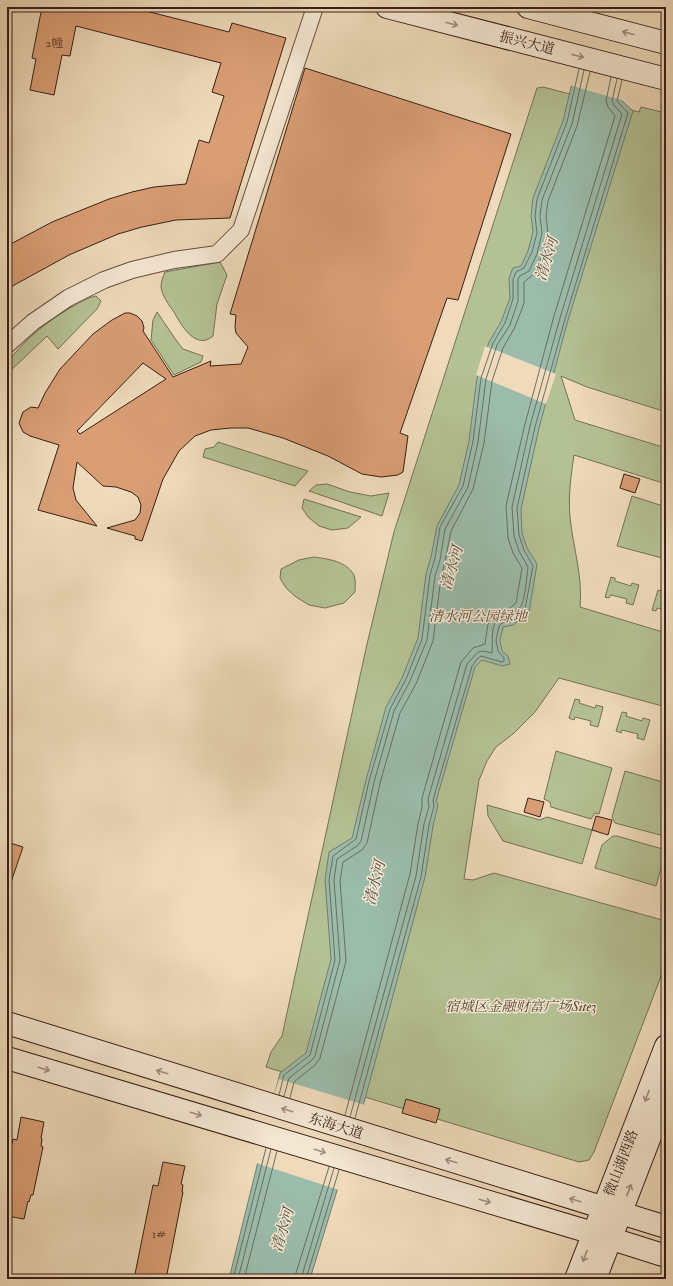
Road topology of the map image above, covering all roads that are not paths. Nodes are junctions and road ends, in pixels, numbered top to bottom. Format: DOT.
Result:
graph roads {
  1 [pos="315,7"];
  2 [pos="387,7"];
  3 [pos="528,7"];
  4 [pos="666,43"];
  5 [pos="666,79"];
  6 [pos="7,345"];
  7 [pos="7,1024"];
  8 [pos="666,1046"];
  9 [pos="7,1058"];
  10 [pos="666,1095"];
  11 [pos="612,1210"];
  12 [pos="666,1227"];
  13 [pos="602,1236"];
  14 [pos="666,1256"];
  15 [pos="576,1279"];
  16 [pos="595,1279"];
  1 -- 6 [label="street"];
  2 -- 5 [label="street, 振兴大道, one-way"];
  4 -- 3 [label="street, one-way"];
  11 -- 7 [label="street, 东海大道, one-way"];
  8 -- 11 [label="street, 微山湖西路, one-way"];
  9 -- 13 [label="street, 东海大道, one-way"];
  11 -- 10 [label="street, 微山湖西路, one-way"];
  11 -- 12 [label="street, 东海大道"];
  11 -- 13 [label="street, 微山湖西路"];
  13 -- 14 [label="street, 东海大道"];
  13 -- 15 [label="street, 微山湖西路, one-way"];
  13 -- 16 [label="street, 微山湖西路"];
}
